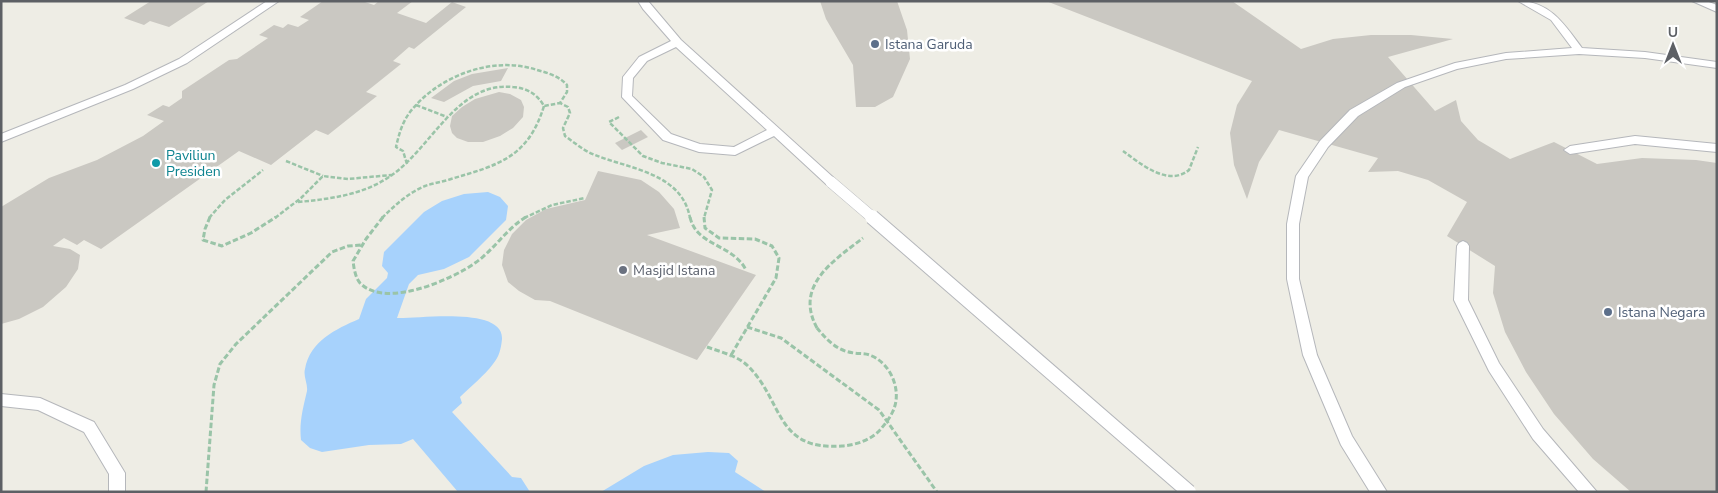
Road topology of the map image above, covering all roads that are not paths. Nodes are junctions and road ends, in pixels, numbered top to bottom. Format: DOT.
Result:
graph roads {
  1 [pos="274,1"];
  2 [pos="644,1"];
  3 [pos="1523,1"];
  4 [pos="1697,1"];
  5 [pos="1717,9"];
  6 [pos="677,42"];
  7 [pos="1579,51"];
  8 [pos="1717,65"];
  9 [pos="775,131"];
  10 [pos="1,138"];
  11 [pos="1717,148"];
  12 [pos="1570,150"];
  13 [pos="1464,246"];
  14 [pos="1,400"];
  15 [pos="117,492"];
  16 [pos="1189,492"];
  17 [pos="1379,492"];
  18 [pos="1589,492"];
  1 -- 10 [label="lane"];
  2 -- 6 [label="lane"];
  3 -- 7 [label="lane"];
  4 -- 5 [label="lane"];
  6 -- 9 [label="lane"];
  6 -- 9 [label="lane"];
  7 -- 8 [label="lane"];
  7 -- 17 [label="lane"];
  9 -- 16 [label="lane, bridge"];
  11 -- 12 [label="lane"];
  13 -- 18 [label="lane"];
  14 -- 15 [label="lane"];
}
